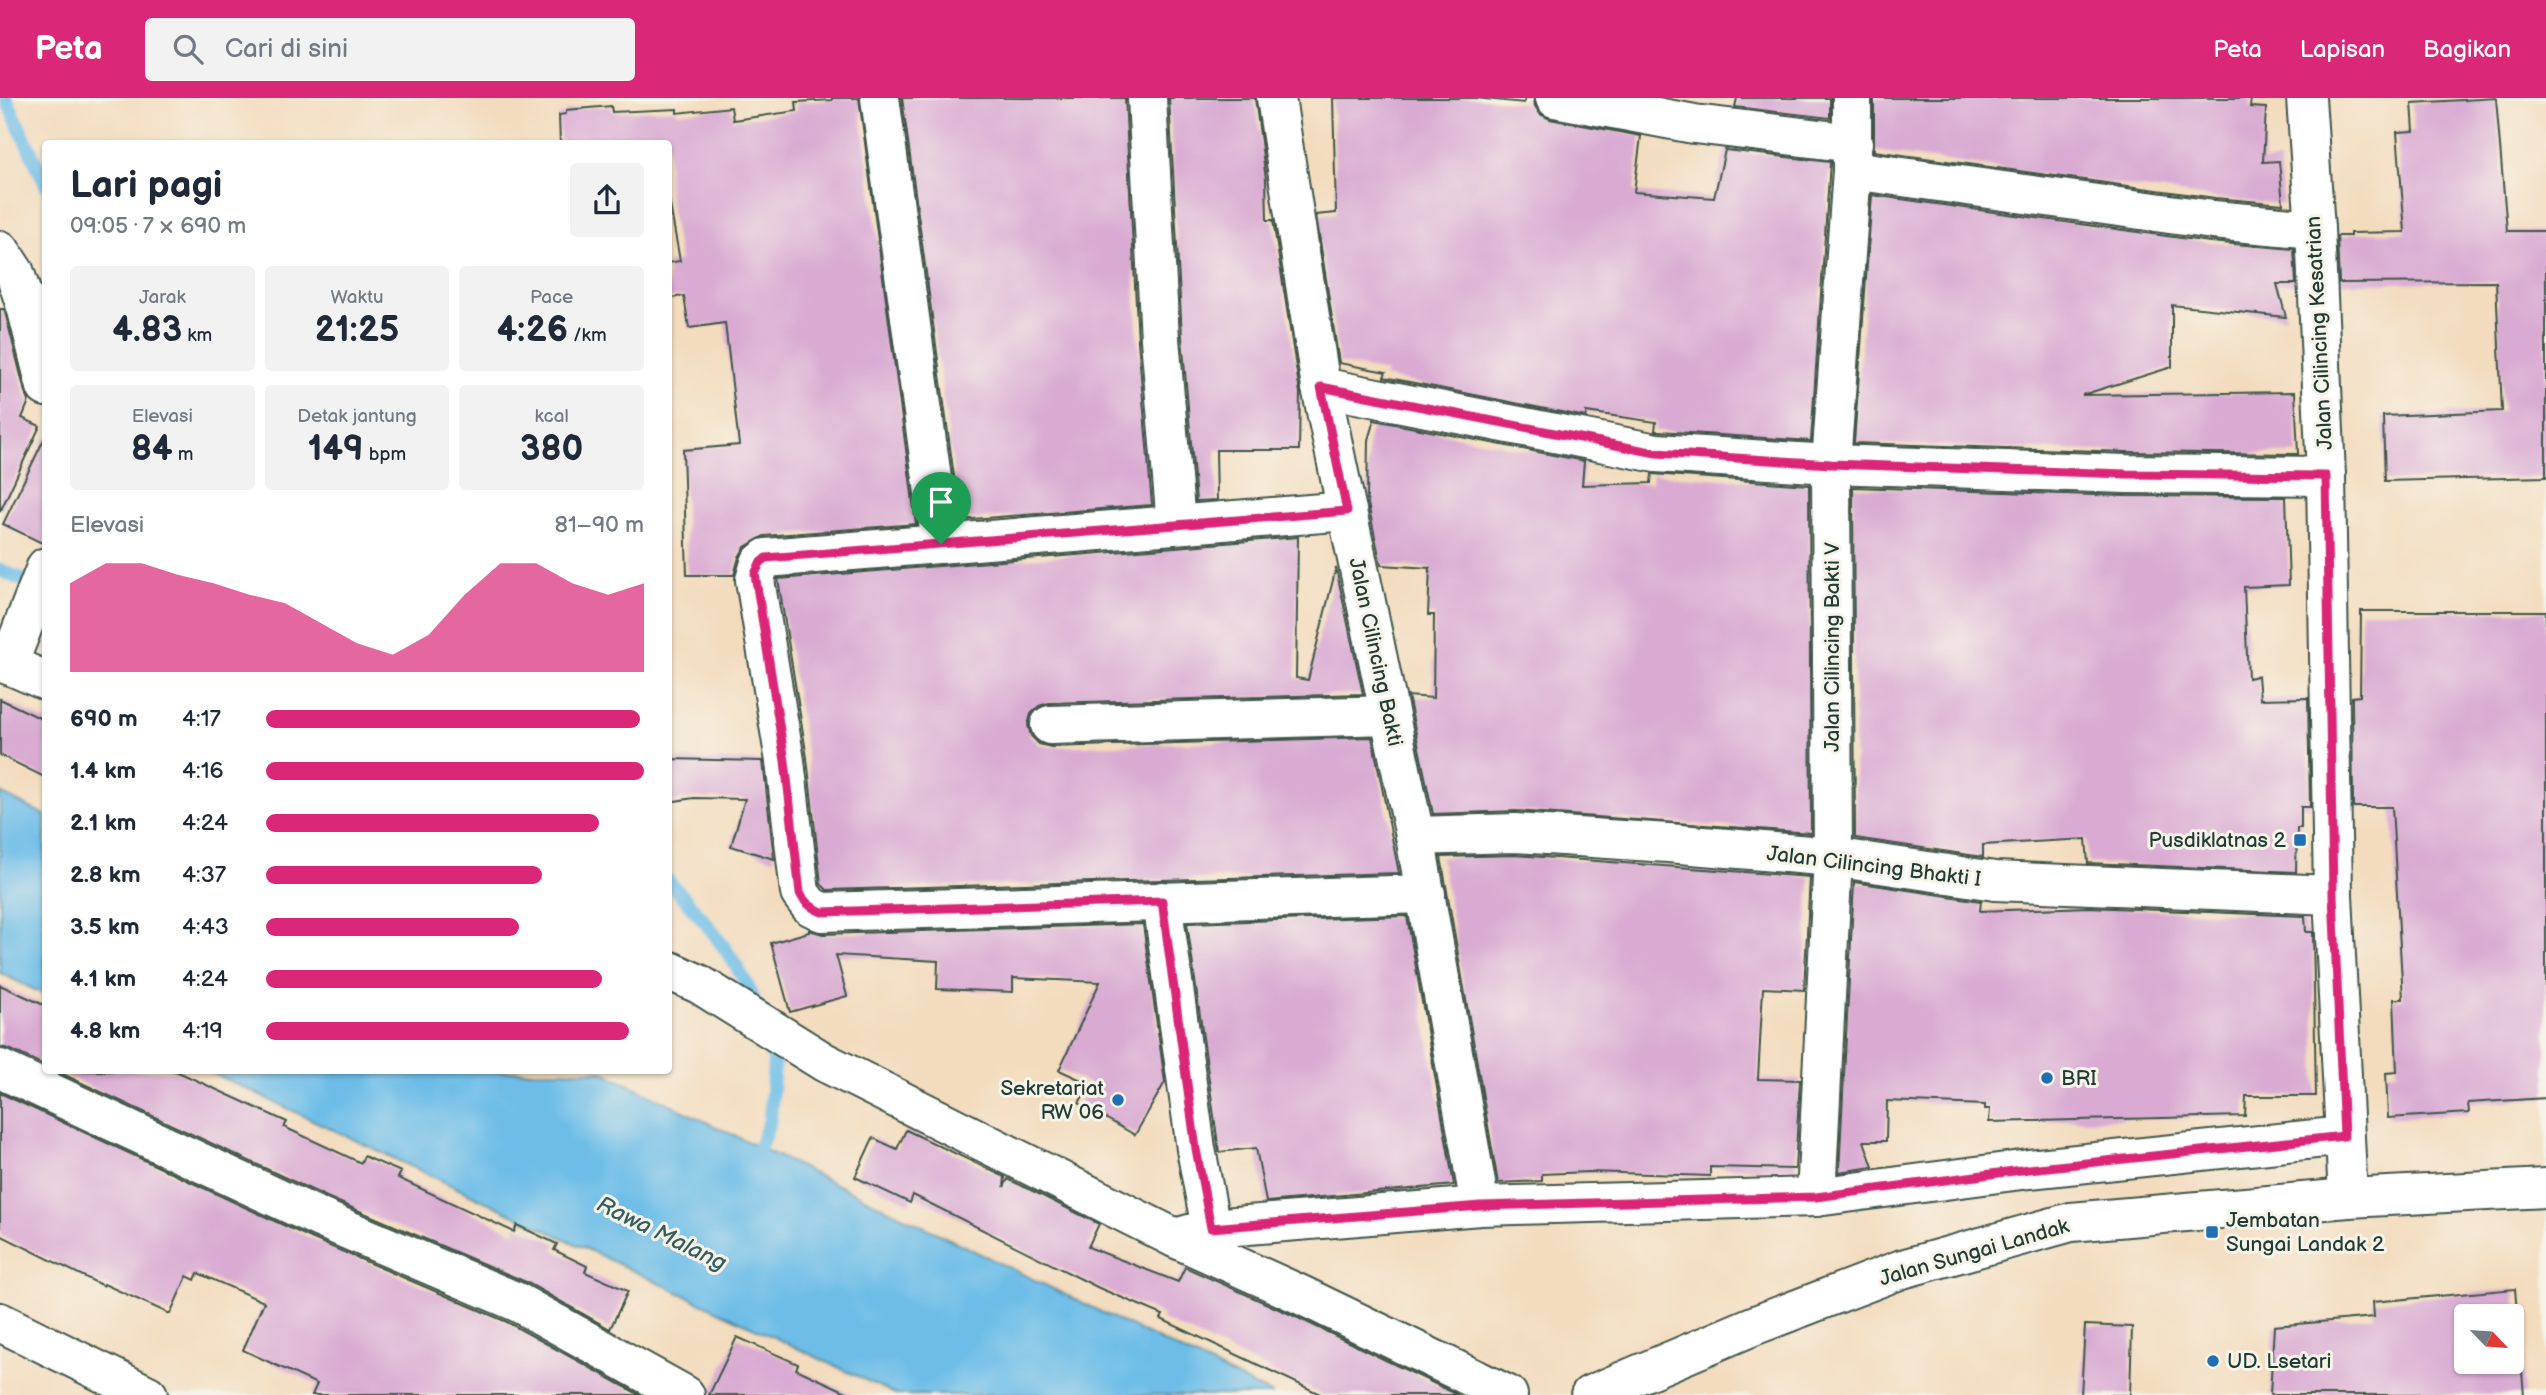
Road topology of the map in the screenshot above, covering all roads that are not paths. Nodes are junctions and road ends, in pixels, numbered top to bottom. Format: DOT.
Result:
graph roads {
  1 [pos="880,98"];
  2 [pos="1147,98"];
  3 [pos="1276,98"];
  4 [pos="1555,98"];
  5 [pos="1852,98"];
  6 [pos="2306,98"];
  7 [pos="1852,157"];
  8 [pos="2315,229"];
  9 [pos="0,250"];
  10 [pos="42,371"];
  11 [pos="1321,387"];
  12 [pos="1831,464"];
  13 [pos="2326,476"];
  14 [pos="1347,511"];
  15 [pos="1176,524"];
  16 [pos="941,544"];
  17 [pos="42,576"];
  18 [pos="10,652"];
  19 [pos="42,678"];
  20 [pos="1389,715"];
  21 [pos="1050,725"];
  22 [pos="1415,836"];
  23 [pos="1833,857"];
  24 [pos="1426,894"];
  25 [pos="2333,895"];
  26 [pos="1162,901"];
  27 [pos="684,977"];
  28 [pos="0,1069"];
  29 [pos="2344,1136"];
  30 [pos="2546,1188"];
  31 [pos="1816,1197"];
  32 [pos="2348,1198"];
  33 [pos="1480,1206"];
  34 [pos="1211,1228"];
  35 [pos="1175,1238"];
  36 [pos="0,1322"];
  37 [pos="148,1395"];
  38 [pos="685,1395"];
  39 [pos="1508,1395"];
  40 [pos="1590,1395"];
  1 -- 16 [label="street"];
  2 -- 15 [label="street"];
  3 -- 11 [label="street, Jalan Cilincing Bakti"];
  4 -- 7 [label="street"];
  5 -- 7 [label="street, Jalan Cilincing Bakti V"];
  6 -- 8 [label="street, Jalan Cilincing Kesatrian"];
  7 -- 8 [label="street"];
  7 -- 12 [label="street, Jalan Cilincing Bakti V"];
  8 -- 13 [label="street, Jalan Cilincing Kesatrian"];
  9 -- 10 [label="street"];
  11 -- 12 [label="street"];
  11 -- 14 [label="street, Jalan Cilincing Bakti"];
  12 -- 13 [label="street"];
  12 -- 23 [label="street, Jalan Cilincing Bakti V"];
  13 -- 25 [label="street, Jalan Cilincing Kesatrian"];
  14 -- 15 [label="street"];
  14 -- 20 [label="street, Jalan Cilincing Bakti"];
  15 -- 16 [label="street"];
  16 -- 26 [label="street"];
  17 -- 18 [label="street"];
  18 -- 19 [label="street"];
  20 -- 21 [label="street"];
  20 -- 22 [label="street, Jalan Cilincing Bakti"];
  22 -- 23 [label="street, Jalan Cilincing Bhakti I"];
  22 -- 24 [label="street, Jalan Cilincing Bakti"];
  23 -- 25 [label="street, Jalan Cilincing Bhakti I"];
  23 -- 31 [label="street, Jalan Cilincing Bakti V"];
  24 -- 26 [label="street"];
  24 -- 33 [label="street, Jalan Cilincing Bakti"];
  25 -- 29 [label="street, Jalan Cilincing Kesatrian"];
  26 -- 34 [label="street"];
  27 -- 35 [label="street"];
  28 -- 38 [label="street"];
  29 -- 31 [label="street"];
  29 -- 32 [label="street, Jalan Cilincing Kesatrian"];
  30 -- 32 [label="street, Jalan Sungai Landak"];
  31 -- 33 [label="street"];
  32 -- 40 [label="street, Jalan Sungai Landak"];
  33 -- 34 [label="street"];
  34 -- 35 [label="street"];
  35 -- 39 [label="street"];
  36 -- 37 [label="street"];
}
